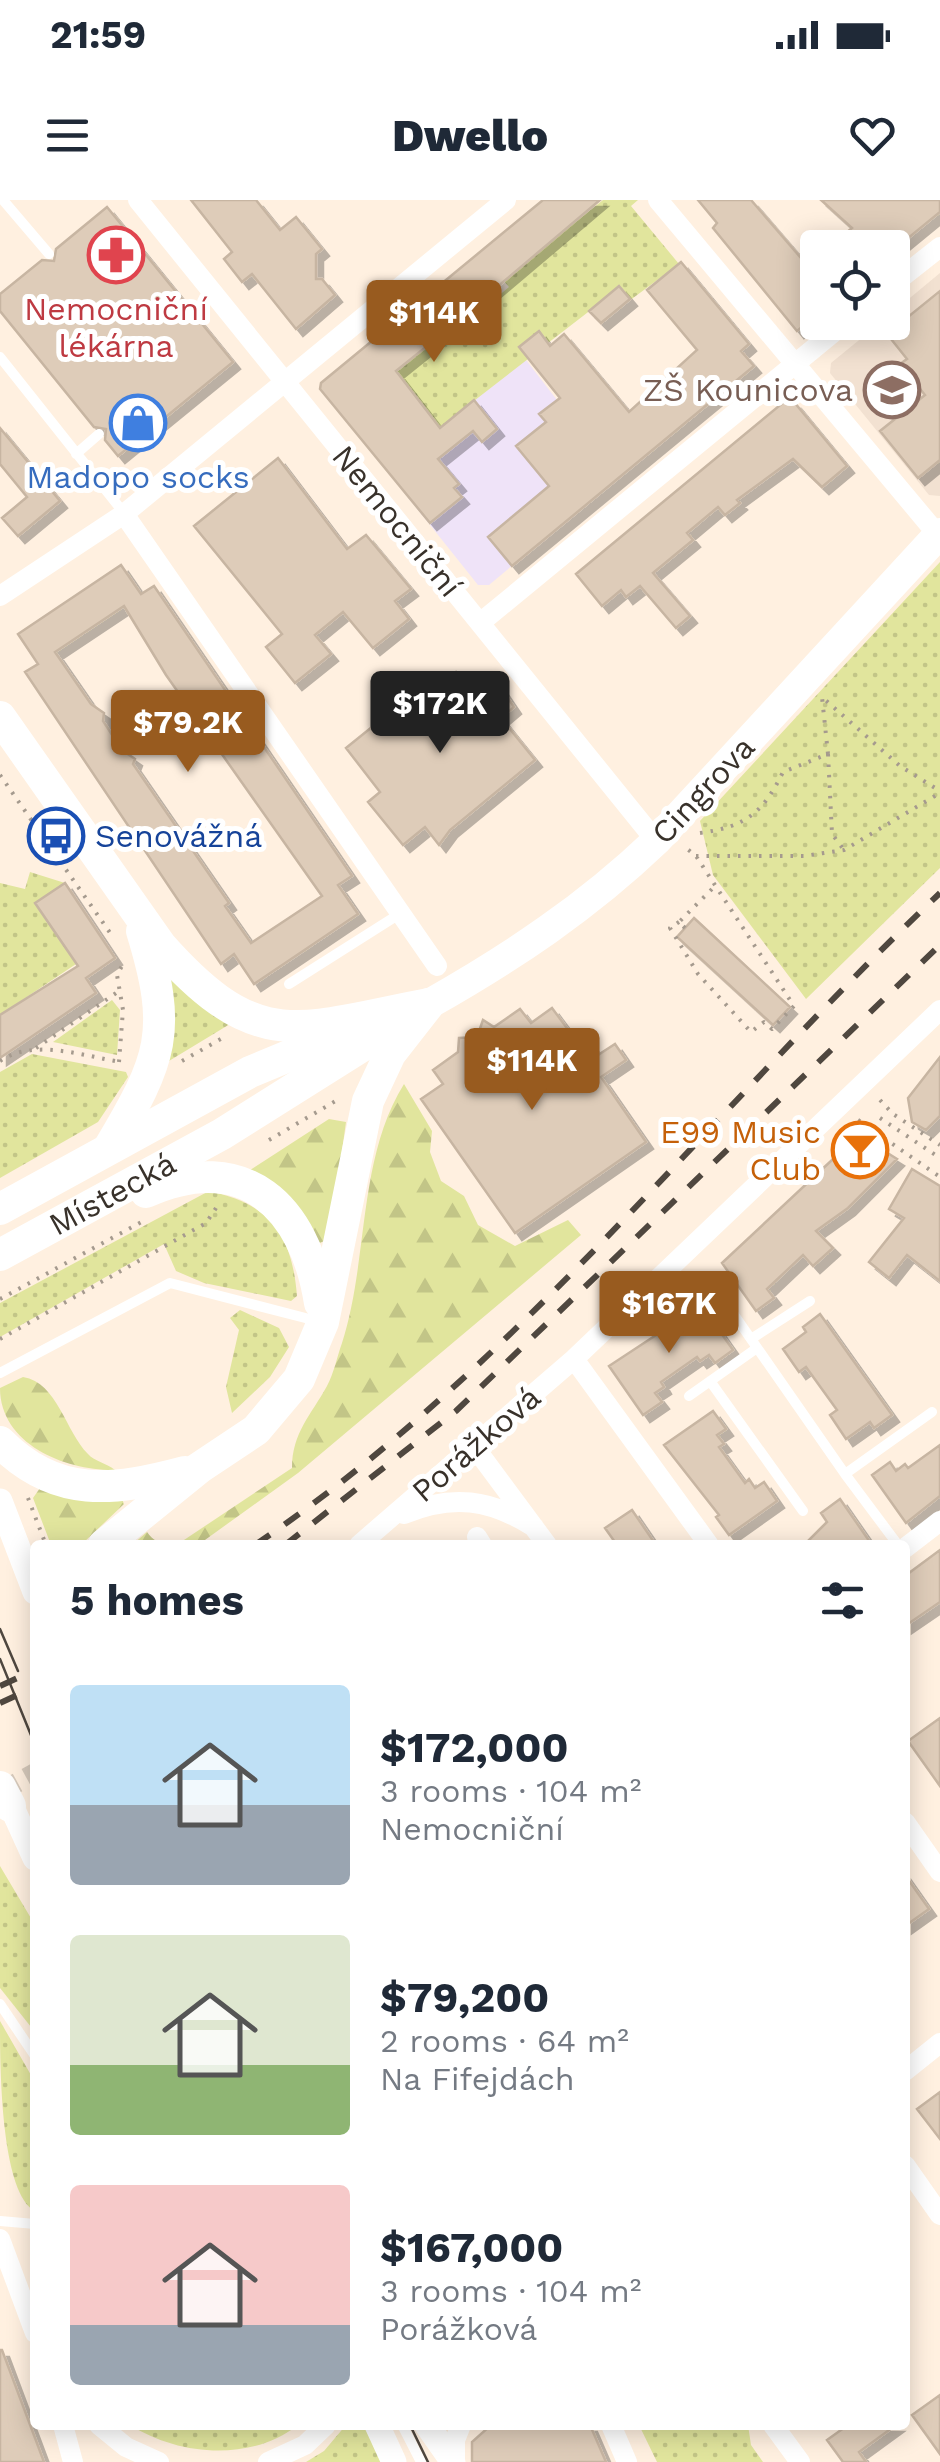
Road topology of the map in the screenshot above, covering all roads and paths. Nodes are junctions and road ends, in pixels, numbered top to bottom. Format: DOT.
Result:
graph roads {
  1 [pos="3,200"];
  2 [pos="138,200"];
  3 [pos="506,200"];
  4 [pos="658,200"];
  5 [pos="940,247"];
  6 [pos="49,254"];
  7 [pos="910,271"];
  8 [pos="824,340"];
  9 [pos="0,358"];
  10 [pos="794,364"];
  11 [pos="284,383"];
  12 [pos="100,434"];
  13 [pos="76,454"];
  14 [pos="124,514"];
  15 [pos="939,534"];
  16 [pos="0,596"];
  17 [pos="480,623"];
  18 [pos="0,717"];
  19 [pos="828,754"];
  20 [pos="0,775"];
  21 [pos="940,792"];
  22 [pos="695,833"];
  23 [pos="670,844"];
  24 [pos="844,850"];
  25 [pos="696,856"];
  26 [pos="713,888"];
  27 [pos="134,908"];
  28 [pos="401,913"];
  29 [pos="679,922"];
  30 [pos="685,928"];
  31 [pos="120,946"];
  32 [pos="123,963"];
  33 [pos="438,966"];
  34 [pos="289,984"];
  35 [pos="119,991"];
  36 [pos="429,1004"];
  37 [pos="940,1010"];
  38 [pos="758,1027"];
  39 [pos="764,1034"];
  40 [pos="35,1048"];
  41 [pos="119,1062"];
  42 [pos="863,1082"];
  43 [pos="342,1096"];
  44 [pos="840,1103"];
  45 [pos="880,1118"];
  46 [pos="260,1145"];
  47 [pos="940,1145"];
  48 [pos="107,1152"];
  49 [pos="940,1158"];
  50 [pos="940,1177"];
  51 [pos="219,1202"];
  52 [pos="0,1209"];
  53 [pos="146,1220"];
  54 [pos="0,1257"];
  55 [pos="712,1283"];
  56 [pos="0,1299"];
  57 [pos="810,1300"];
  58 [pos="323,1322"];
  59 [pos="0,1339"];
  60 [pos="754,1343"];
  61 [pos="574,1360"];
  62 [pos="0,1374"];
  63 [pos="710,1381"];
  64 [pos="689,1396"];
  65 [pos="932,1412"];
  66 [pos="0,1442"];
  67 [pos="473,1445"];
  68 [pos="199,1468"];
  69 [pos="846,1474"];
  70 [pos="0,1501"];
  71 [pos="803,1512"];
  72 [pos="388,1521"];
  73 [pos="940,1521"];
  74 [pos="534,1527"];
  75 [pos="110,1540"];
  76 [pos="365,1540"];
  77 [pos="543,1540"];
  78 [pos="705,1540"];
  79 [pos="894,1540"];
  80 [pos="910,1544"];
  81 [pos="30,1579"];
  82 [pos="3,1791"];
  83 [pos="910,1829"];
  84 [pos="30,1848"];
  85 [pos="940,1872"];
  86 [pos="0,2004"];
  87 [pos="940,2043"];
  88 [pos="30,2049"];
  89 [pos="910,2067"];
  90 [pos="910,2172"];
  91 [pos="940,2214"];
  92 [pos="0,2222"];
  93 [pos="30,2224"];
  94 [pos="0,2239"];
  95 [pos="30,2303"];
  96 [pos="65,2430"];
  97 [pos="105,2430"];
  98 [pos="321,2430"];
  99 [pos="379,2430"];
  100 [pos="411,2430"];
  101 [pos="414,2430"];
  102 [pos="458,2430"];
  103 [pos="614,2430"];
  104 [pos="776,2430"];
  105 [pos="73,2457"];
  106 [pos="138,2458"];
  107 [pos="159,2462"];
  108 [pos="268,2462"];
  109 [pos="394,2462"];
  110 [pos="421,2462"];
  111 [pos="454,2462"];
  112 [pos="627,2462"];
  113 [pos="800,2462"];
  1 -- 6 [label="lane"];
  2 -- 11 [label="street, Nemocniční"];
  3 -- 11 [label="street"];
  4 -- 10 [label="street"];
  5 -- 7 [label="street"];
  8 -- 10 [label="street"];
  9 -- 13 [label="lane"];
  10 -- 15 [label="street"];
  10 -- 17 [label="street"];
  11 -- 14 [label="street"];
  11 -- 17 [label="street, Nemocniční"];
  12 -- 13 [label="lane"];
  13 -- 14 [label="lane"];
  14 -- 16 [label="street"];
  14 -- 28 [label="street"];
  15 -- 23 [label="main road, Cingrova"];
  17 -- 23 [label="street, Nemocniční"];
  18 -- 27 [label="highway"];
  19 -- 21 [label="path"];
  19 -- 22 [label="path"];
  19 -- 24 [label="path"];
  20 -- 31 [label="path"];
  21 -- 24 [label="path"];
  23 -- 25 [label="path"];
  23 -- 36 [label="main road, Cingrova"];
  24 -- 25 [label="path"];
  25 -- 26 [label="path"];
  26 -- 29 [label="path"];
  26 -- 38 [label="path"];
  27 -- 36 [label="highway"];
  27 -- 48 [label="highway"];
  28 -- 33 [label="street"];
  28 -- 34 [label="lane"];
  29 -- 30 [label="path"];
  29 -- 38 [label="path"];
  32 -- 35 [label="path"];
  35 -- 40 [label="path"];
  35 -- 41 [label="path"];
  36 -- 48 [label="highway, Místecká"];
  36 -- 54 [label="highway, Místecká"];
  36 -- 58 [label="highway"];
  37 -- 42 [label="street, Porážková"];
  38 -- 39 [label="path"];
  42 -- 44 [label="street, Porážková"];
  42 -- 47 [label="path"];
  43 -- 46 [label="path"];
  44 -- 50 [label="path"];
  44 -- 61 [label="street, Porážková"];
  45 -- 49 [label="path"];
  48 -- 52 [label="highway, Místecká"];
  51 -- 59 [label="path"];
  53 -- 56 [label="path"];
  54 -- 58 [label="highway"];
  55 -- 60 [label="lane"];
  57 -- 60 [label="lane"];
  58 -- 62 [label="lane"];
  58 -- 68 [label="highway"];
  60 -- 63 [label="lane"];
  60 -- 69 [label="lane"];
  61 -- 67 [label="street, Porážková"];
  61 -- 78 [label="street"];
  63 -- 64 [label="lane"];
  63 -- 71 [label="lane"];
  65 -- 69 [label="lane"];
  66 -- 68 [label="highway"];
  67 -- 72 [label="street, Porážková"];
  67 -- 74 [label="street"];
  68 -- 75 [label="highway"];
  69 -- 79 [label="lane"];
  70 -- 81 [label="street"];
  72 -- 74 [label="street"];
  72 -- 76 [label="street, Porážková"];
  73 -- 80 [label="street"];
  74 -- 77 [label="street"];
  82 -- 84 [label="street"];
  83 -- 85 [label="street"];
  86 -- 88 [label="lane"];
  87 -- 89 [label="street"];
  90 -- 91 [label="street"];
  92 -- 93 [label="lane"];
  94 -- 95 [label="street"];
  96 -- 105 [label="street"];
  97 -- 106 [label="street"];
  98 -- 108 [label="street"];
  99 -- 109 [label="street"];
  100 -- 110 [label="lane"];
  101 -- 111 [label="street"];
  102 -- 111 [label="street"];
  103 -- 112 [label="street"];
  104 -- 113 [label="street"];
  106 -- 107 [label="street"];
}
